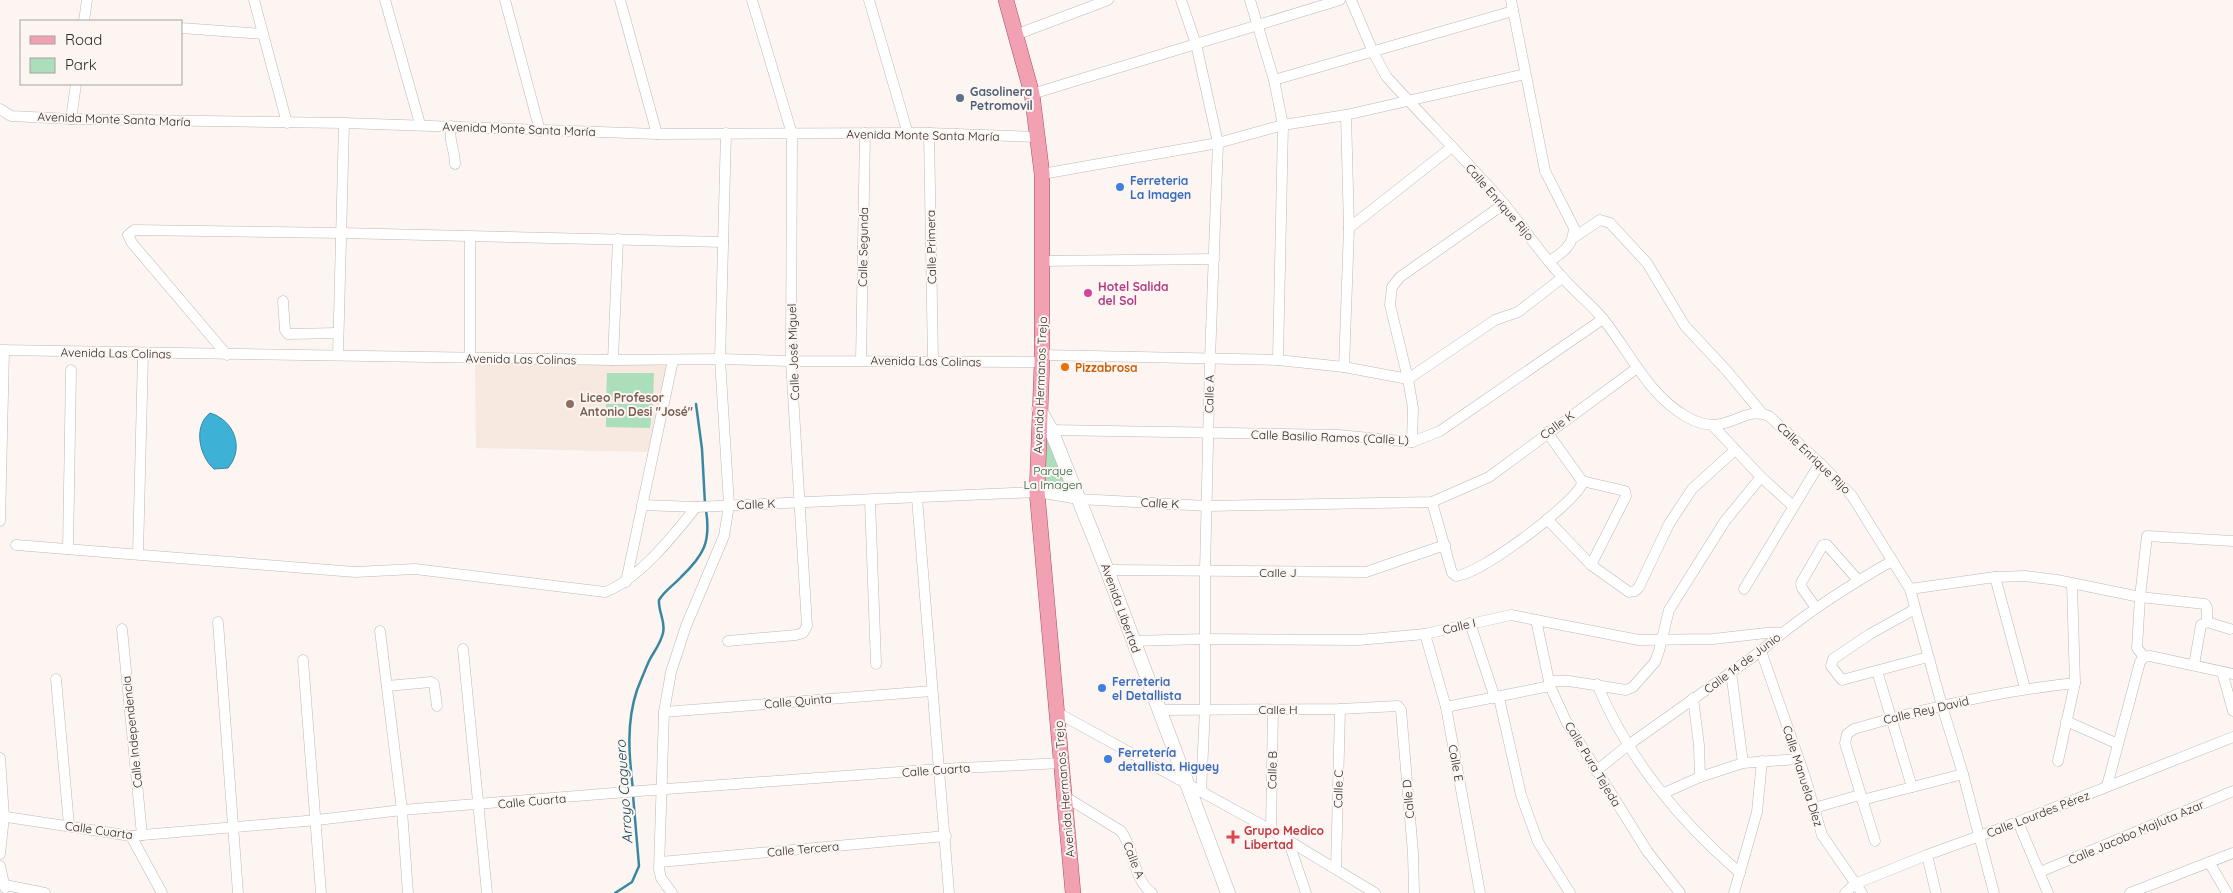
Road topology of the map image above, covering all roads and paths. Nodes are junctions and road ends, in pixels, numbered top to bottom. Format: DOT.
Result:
graph roads {
  1 [pos="87,0"];
  2 [pos="254,0"];
  3 [pos="386,0"];
  4 [pos="505,0"];
  5 [pos="620,0"];
  6 [pos="752,0"];
  7 [pos="869,0"];
  8 [pos="1108,0"];
  9 [pos="1181,0"];
  10 [pos="1250,0"];
  11 [pos="1340,0"];
  12 [pos="1351,0"];
  13 [pos="1511,0"];
  14 [pos="1008,1"];
  15 [pos="1513,11"];
  16 [pos="84,20"];
  17 [pos="1257,24"];
  18 [pos="182,28"];
  19 [pos="263,34"];
  20 [pos="1015,35"];
  21 [pos="1196,44"];
  22 [pos="1373,52"];
  23 [pos="1525,74"];
  24 [pos="1274,80"];
  25 [pos="76,85"];
  26 [pos="1032,94"];
  27 [pos="1408,101"];
  28 [pos="0,109"];
  29 [pos="1346,115"];
  30 [pos="71,119"];
  31 [pos="344,122"];
  32 [pos="287,123"];
  33 [pos="420,124"];
  34 [pos="1283,125"];
  35 [pos="451,126"];
  36 [pos="540,131"];
  37 [pos="726,133"];
  38 [pos="865,133"];
  39 [pos="929,133"];
  40 [pos="656,134"];
  41 [pos="792,134"];
  42 [pos="908,134"];
  43 [pos="1039,137"];
  44 [pos="1218,143"];
  45 [pos="1452,147"];
  46 [pos="455,164"];
  47 [pos="1042,174"];
  48 [pos="1504,204"];
  49 [pos="1349,228"];
  50 [pos="341,233"];
  51 [pos="470,237"];
  52 [pos="1573,238"];
  53 [pos="618,239"];
  54 [pos="723,242"];
  55 [pos="1214,260"];
  56 [pos="1042,261"];
  57 [pos="1550,261"];
  58 [pos="1562,278"];
  59 [pos="283,301"];
  60 [pos="1603,319"];
  61 [pos="338,333"];
  62 [pos="2,350"];
  63 [pos="143,354"];
  64 [pos="227,355"];
  65 [pos="338,355"];
  66 [pos="470,358"];
  67 [pos="720,359"];
  68 [pos="1042,359"];
  69 [pos="1210,359"];
  70 [pos="613,360"];
  71 [pos="673,360"];
  72 [pos="1278,360"];
  73 [pos="791,361"];
  74 [pos="861,361"];
  75 [pos="933,361"];
  76 [pos="1344,366"];
  77 [pos="1637,368"];
  78 [pos="71,370"];
  79 [pos="1408,379"];
  80 [pos="1039,409"];
  81 [pos="1761,412"];
  82 [pos="1714,427"];
  83 [pos="1051,430"];
  84 [pos="1547,432"];
  85 [pos="1208,433"];
  86 [pos="1412,442"];
  87 [pos="1734,450"];
  88 [pos="1820,463"];
  89 [pos="1761,477"];
  90 [pos="1582,481"];
  91 [pos="1037,492"];
  92 [pos="917,498"];
  93 [pos="1079,499"];
  94 [pos="870,500"];
  95 [pos="801,502"];
  96 [pos="1432,502"];
  97 [pos="642,505"];
  98 [pos="729,505"];
  99 [pos="1207,506"];
  100 [pos="1793,506"];
  101 [pos="699,507"];
  102 [pos="1547,519"];
  103 [pos="0,521"];
  104 [pos="2233,541"];
  105 [pos="16,545"];
  106 [pos="1445,545"];
  107 [pos="68,549"];
  108 [pos="138,554"];
  109 [pos="1892,561"];
  110 [pos="1591,565"];
  111 [pos="1107,570"];
  112 [pos="1205,571"];
  113 [pos="1995,578"];
  114 [pos="1858,580"];
  115 [pos="626,582"];
  116 [pos="2072,584"];
  117 [pos="1744,589"];
  118 [pos="1910,589"];
  119 [pos="2140,597"];
  120 [pos="1816,608"];
  121 [pos="1915,609"];
  122 [pos="1536,620"];
  123 [pos="218,622"];
  124 [pos="2207,622"];
  125 [pos="1470,624"];
  126 [pos="122,629"];
  127 [pos="2230,629"];
  128 [pos="380,631"];
  129 [pos="1781,633"];
  130 [pos="1425,634"];
  131 [pos="1206,639"];
  132 [pos="1662,640"];
  133 [pos="728,641"];
  134 [pos="1133,641"];
  135 [pos="463,649"];
  136 [pos="1761,651"];
  137 [pos="2144,656"];
  138 [pos="1928,657"];
  139 [pos="303,660"];
  140 [pos="876,664"];
  141 [pos="2194,665"];
  142 [pos="1877,671"];
  143 [pos="1731,672"];
  144 [pos="2222,672"];
  145 [pos="2233,674"];
  146 [pos="56,678"];
  147 [pos="2075,683"];
  148 [pos="1550,684"];
  149 [pos="1597,684"];
  150 [pos="387,686"];
  151 [pos="2025,688"];
  152 [pos="932,691"];
  153 [pos="1497,698"];
  154 [pos="1693,698"];
  155 [pos="437,706"];
  156 [pos="1398,706"];
  157 [pos="1942,706"];
  158 [pos="1446,707"];
  159 [pos="1205,709"];
  160 [pos="1340,709"];
  161 [pos="1158,710"];
  162 [pos="1273,710"];
  163 [pos="2233,711"];
  164 [pos="664,712"];
  165 [pos="1058,713"];
  166 [pos="1891,718"];
  167 [pos="2066,721"];
  168 [pos="2233,737"];
  169 [pos="2118,744"];
  170 [pos="1627,746"];
  171 [pos="0,758"];
  172 [pos="1798,759"];
  173 [pos="1762,760"];
  174 [pos="2058,761"];
  175 [pos="1062,763"];
  176 [pos="1743,763"];
  177 [pos="940,769"];
  178 [pos="1596,771"];
  179 [pos="1963,774"];
  180 [pos="1700,777"];
  181 [pos="1186,785"];
  182 [pos="2107,786"];
  183 [pos="1912,787"];
  184 [pos="663,790"];
  185 [pos="2233,791"];
  186 [pos="1201,792"];
  187 [pos="1664,793"];
  188 [pos="1064,796"];
  189 [pos="1861,797"];
  190 [pos="478,805"];
  191 [pos="1814,808"];
  192 [pos="402,810"];
  193 [pos="2,816"];
  194 [pos="317,820"];
  195 [pos="2018,822"];
  196 [pos="68,825"];
  197 [pos="232,827"];
  198 [pos="1271,830"];
  199 [pos="142,835"];
  200 [pos="131,836"];
  201 [pos="946,836"];
  202 [pos="1980,836"];
  203 [pos="1288,840"];
  204 [pos="1875,841"];
  205 [pos="0,854"];
  206 [pos="2233,854"];
  207 [pos="1927,855"];
  208 [pos="660,862"];
  209 [pos="2209,862"];
  210 [pos="0,866"];
  211 [pos="1336,869"];
  212 [pos="2040,872"];
  213 [pos="1740,873"];
  214 [pos="1856,884"];
  215 [pos="4,887"];
  216 [pos="2134,892"];
  217 [pos="2225,892"];
  218 [pos="45,893"];
  219 [pos="162,893"];
  220 [pos="238,893"];
  221 [pos="321,893"];
  222 [pos="408,893"];
  223 [pos="487,893"];
  224 [pos="672,893"];
  225 [pos="950,893"];
  226 [pos="1073,893"];
  227 [pos="1152,893"];
  228 [pos="1228,893"];
  229 [pos="1306,893"];
  230 [pos="1375,893"];
  231 [pos="1414,893"];
  232 [pos="1480,893"];
  233 [pos="1570,893"];
  234 [pos="1680,893"];
  235 [pos="1734,893"];
  236 [pos="1845,893"];
  237 [pos="1862,893"];
  238 [pos="1936,893"];
  239 [pos="1994,893"];
  240 [pos="2048,893"];
  1 -- 16 [label="street"];
  2 -- 19 [label="street"];
  3 -- 33 [label="street"];
  4 -- 36 [label="street"];
  5 -- 40 [label="street"];
  6 -- 41 [label="street, Calle José Miguel"];
  7 -- 42 [label="street"];
  8 -- 20 [label="street"];
  9 -- 21 [label="street, Calle A"];
  10 -- 17 [label="street"];
  11 -- 17 [label="street"];
  12 -- 22 [label="street, Calle Enrique Rijo"];
  13 -- 15 [label="street"];
  14 -- 20 [label="main road, Avenida Hermanos Trejo"];
  15 -- 22 [label="street"];
  15 -- 23 [label="street"];
  17 -- 21 [label="street"];
  17 -- 24 [label="street"];
  18 -- 19 [label="street"];
  19 -- 32 [label="street"];
  20 -- 26 [label="main road, Avenida Hermanos Trejo"];
  21 -- 26 [label="street"];
  21 -- 44 [label="street, Calle A"];
  22 -- 24 [label="street"];
  22 -- 27 [label="street, Calle Enrique Rijo"];
  23 -- 27 [label="street"];
  23 -- 52 [label="street"];
  24 -- 34 [label="street"];
  25 -- 30 [label="street"];
  26 -- 43 [label="main road, Avenida Hermanos Trejo"];
  27 -- 29 [label="street"];
  27 -- 45 [label="street, Calle Enrique Rijo"];
  28 -- 30 [label="street, Avenida Monte Santa María"];
  29 -- 34 [label="street"];
  29 -- 49 [label="street"];
  30 -- 32 [label="street, Avenida Monte Santa María"];
  31 -- 32 [label="street, Avenida Monte Santa María"];
  31 -- 33 [label="street, Avenida Monte Santa María"];
  31 -- 50 [label="street"];
  33 -- 35 [label="street, Avenida Monte Santa María"];
  34 -- 44 [label="street"];
  34 -- 72 [label="street"];
  35 -- 36 [label="street, Avenida Monte Santa María"];
  35 -- 46 [label="street"];
  36 -- 40 [label="street, Avenida Monte Santa María"];
  37 -- 40 [label="street, Avenida Monte Santa María"];
  37 -- 41 [label="street, Avenida Monte Santa María"];
  37 -- 54 [label="street"];
  38 -- 41 [label="street, Avenida Monte Santa María"];
  38 -- 42 [label="street, Avenida Monte Santa María"];
  38 -- 74 [label="street, Calle Segunda"];
  39 -- 42 [label="street, Avenida Monte Santa María"];
  39 -- 43 [label="street, Avenida Monte Santa María"];
  39 -- 75 [label="street, Calle Primera"];
  41 -- 73 [label="street, Calle José Miguel"];
  43 -- 47 [label="main road, Avenida Hermanos Trejo"];
  44 -- 47 [label="street"];
  44 -- 55 [label="street, Calle A"];
  45 -- 48 [label="street, Calle Enrique Rijo"];
  45 -- 49 [label="street"];
  47 -- 56 [label="main road, Avenida Hermanos Trejo"];
  48 -- 57 [label="street, Calle Enrique Rijo"];
  48 -- 79 [label="street"];
  49 -- 76 [label="street"];
  50 -- 51 [label="street"];
  50 -- 61 [label="street"];
  50 -- 64 [label="street"];
  51 -- 53 [label="street"];
  51 -- 66 [label="street"];
  52 -- 57 [label="street"];
  52 -- 81 [label="street, Calle Enrique Rijo"];
  53 -- 54 [label="street"];
  53 -- 70 [label="street"];
  54 -- 67 [label="street"];
  55 -- 56 [label="street"];
  55 -- 69 [label="street, Calle A"];
  56 -- 68 [label="main road, Avenida Hermanos Trejo"];
  57 -- 58 [label="street, Calle Enrique Rijo"];
  58 -- 60 [label="street, Calle Enrique Rijo"];
  58 -- 79 [label="street"];
  59 -- 61 [label="street"];
  60 -- 77 [label="street, Calle Enrique Rijo"];
  60 -- 86 [label="street, Calle Basilio Ramos (Calle L)"];
  61 -- 65 [label="street"];
  62 -- 63 [label="street, Avenida Las Colinas"];
  62 -- 103 [label="street"];
  63 -- 64 [label="street, Avenida Las Colinas"];
  63 -- 108 [label="street"];
  64 -- 65 [label="street, Avenida Las Colinas"];
  65 -- 66 [label="street, Avenida Las Colinas"];
  66 -- 70 [label="street, Avenida Las Colinas"];
  67 -- 71 [label="street, Avenida Las Colinas"];
  67 -- 73 [label="street, Avenida Las Colinas"];
  67 -- 98 [label="street"];
  68 -- 69 [label="street, Avenida Las Colinas"];
  68 -- 75 [label="street, Avenida Las Colinas"];
  68 -- 80 [label="main road, Avenida Hermanos Trejo"];
  69 -- 72 [label="street, Avenida Las Colinas"];
  69 -- 85 [label="street, Calle A"];
  70 -- 71 [label="street, Avenida Las Colinas"];
  71 -- 97 [label="street"];
  72 -- 76 [label="street, Avenida Las Colinas"];
  73 -- 74 [label="street, Avenida Las Colinas"];
  73 -- 95 [label="street, Calle José Miguel"];
  74 -- 75 [label="street, Avenida Las Colinas"];
  76 -- 79 [label="street, Avenida Las Colinas"];
  77 -- 82 [label="street, Calle Enrique Rijo"];
  77 -- 84 [label="street, Calle K"];
  78 -- 107 [label="street"];
  79 -- 86 [label="street"];
  80 -- 83 [label="street, Avenida Libertad"];
  80 -- 91 [label="main road, Avenida Hermanos Trejo"];
  81 -- 82 [label="street"];
  81 -- 88 [label="street, Calle Enrique Rijo"];
  82 -- 87 [label="street"];
  83 -- 85 [label="street, Calle Basilio Ramos (Calle L)"];
  83 -- 93 [label="street, Avenida Libertad"];
  84 -- 90 [label="street"];
  84 -- 96 [label="street, Calle K"];
  85 -- 86 [label="street, Calle Basilio Ramos (Calle L)"];
  85 -- 99 [label="street, Calle A"];
  87 -- 89 [label="street"];
  87 -- 110 [label="street"];
  88 -- 100 [label="street"];
  88 -- 109 [label="street, Calle Enrique Rijo"];
  89 -- 100 [label="street"];
  89 -- 132 [label="street"];
  90 -- 102 [label="street"];
  90 -- 110 [label="street"];
  91 -- 92 [label="street, Calle K"];
  91 -- 93 [label="street, Calle K"];
  91 -- 165 [label="main road, Avenida Hermanos Trejo"];
  92 -- 94 [label="street, Calle K"];
  92 -- 152 [label="street"];
  93 -- 99 [label="street, Calle K"];
  93 -- 111 [label="street, Avenida Libertad"];
  94 -- 95 [label="street, Calle K"];
  94 -- 140 [label="street"];
  95 -- 98 [label="street, Calle K"];
  95 -- 133 [label="street, Calle José Miguel"];
  96 -- 99 [label="street, Calle K"];
  96 -- 106 [label="street"];
  97 -- 101 [label="street, Calle K"];
  97 -- 115 [label="street"];
  98 -- 101 [label="street, Calle K"];
  98 -- 164 [label="street"];
  99 -- 112 [label="street, Calle A"];
  100 -- 117 [label="street"];
  101 -- 115 [label="street"];
  102 -- 106 [label="street"];
  102 -- 110 [label="street"];
  104 -- 119 [label="street"];
  105 -- 107 [label="street"];
  106 -- 112 [label="street, Calle J"];
  107 -- 108 [label="street"];
  108 -- 115 [label="street"];
  109 -- 114 [label="street, Calle 14 de Junio"];
  109 -- 118 [label="street, Calle Enrique Rijo"];
  111 -- 112 [label="street, Calle J"];
  111 -- 134 [label="street, Avenida Libertad"];
  112 -- 131 [label="street, Calle A"];
  113 -- 116 [label="street"];
  113 -- 118 [label="street"];
  113 -- 151 [label="street"];
  114 -- 120 [label="street, Calle 14 de Junio"];
  114 -- 120 [label="street"];
  116 -- 119 [label="street"];
  116 -- 147 [label="street"];
  118 -- 121 [label="street, Calle Enrique Rijo"];
  119 -- 124 [label="street"];
  119 -- 137 [label="street"];
  120 -- 129 [label="street, Calle 14 de Junio"];
  121 -- 138 [label="street, Calle Enrique Rijo"];
  121 -- 142 [label="street"];
  122 -- 125 [label="street, Calle I"];
  122 -- 132 [label="street, Calle I"];
  122 -- 148 [label="street, Calle Pura Tejeda"];
  123 -- 197 [label="street"];
  124 -- 127 [label="street"];
  124 -- 141 [label="street"];
  125 -- 130 [label="street, Calle I"];
  125 -- 153 [label="street"];
  126 -- 199 [label="street, Calle Independencia"];
  128 -- 150 [label="street"];
  129 -- 132 [label="street, Calle I"];
  129 -- 136 [label="street, Calle 14 de Junio"];
  130 -- 131 [label="street, Calle I"];
  130 -- 158 [label="street, Calle E"];
  131 -- 134 [label="street, Calle I"];
  131 -- 159 [label="street, Calle A"];
  132 -- 149 [label="street"];
  134 -- 161 [label="street, Avenida Libertad"];
  135 -- 190 [label="street"];
  136 -- 143 [label="street, Calle 14 de Junio"];
  136 -- 172 [label="street, Calle Manuela Díez"];
  137 -- 141 [label="street"];
  137 -- 169 [label="street"];
  138 -- 142 [label="street"];
  138 -- 157 [label="street, Calle Enrique Rijo"];
  139 -- 194 [label="street"];
  141 -- 144 [label="street"];
  142 -- 166 [label="street"];
  143 -- 154 [label="street, Calle 14 de Junio"];
  143 -- 176 [label="street"];
  144 -- 145 [label="street"];
  144 -- 163 [label="street"];
  146 -- 196 [label="street"];
  147 -- 151 [label="street, Calle Rey David"];
  147 -- 167 [label="street"];
  148 -- 149 [label="street"];
  148 -- 153 [label="street"];
  148 -- 178 [label="street, Calle Pura Tejeda"];
  149 -- 170 [label="street"];
  150 -- 155 [label="street"];
  150 -- 192 [label="street"];
  151 -- 157 [label="street, Calle Rey David"];
  152 -- 164 [label="street, Calle Quinta"];
  152 -- 177 [label="street"];
  153 -- 158 [label="street"];
  153 -- 233 [label="street"];
  154 -- 170 [label="street, Calle 14 de Junio"];
  154 -- 180 [label="street"];
  156 -- 160 [label="street, Calle H"];
  156 -- 231 [label="street, Calle D"];
  157 -- 166 [label="street, Calle Rey David"];
  157 -- 179 [label="street, Calle Enrique Rijo"];
  158 -- 232 [label="street, Calle E"];
  159 -- 161 [label="street, Calle H"];
  159 -- 162 [label="street, Calle H"];
  159 -- 186 [label="street, Calle A"];
  160 -- 162 [label="street, Calle H"];
  160 -- 211 [label="street, Calle C"];
  161 -- 181 [label="street, Avenida Libertad"];
  162 -- 198 [label="street, Calle B"];
  164 -- 184 [label="street"];
  165 -- 175 [label="main road, Avenida Hermanos Trejo"];
  165 -- 181 [label="street"];
  166 -- 183 [label="street"];
  166 -- 189 [label="street, Calle Rey David"];
  167 -- 169 [label="street"];
  167 -- 174 [label="street"];
  168 -- 182 [label="street, Calle Lourdes Pérez"];
  169 -- 182 [label="street"];
  170 -- 178 [label="street, Calle 14 de Junio"];
  170 -- 187 [label="street"];
  171 -- 193 [label="street"];
  172 -- 173 [label="street"];
  172 -- 191 [label="street, Calle Manuela Díez"];
  173 -- 176 [label="street"];
  173 -- 213 [label="street"];
  175 -- 177 [label="street, Calle Cuarta"];
  175 -- 188 [label="main road, Avenida Hermanos Trejo"];
  176 -- 180 [label="street"];
  177 -- 184 [label="street, Calle Cuarta"];
  177 -- 201 [label="street"];
  178 -- 234 [label="street, Calle Pura Tejeda"];
  179 -- 183 [label="street"];
  179 -- 202 [label="street, Calle Enrique Rijo"];
  180 -- 187 [label="street"];
  181 -- 186 [label="street"];
  181 -- 228 [label="street, Avenida Libertad"];
  182 -- 195 [label="street, Calle Lourdes Pérez"];
  183 -- 189 [label="street"];
  184 -- 190 [label="street, Calle Cuarta"];
  184 -- 208 [label="street"];
  185 -- 212 [label="street, Calle Jacobo Majluta Azar"];
  186 -- 198 [label="street"];
  187 -- 213 [label="street"];
  188 -- 226 [label="main road, Avenida Hermanos Trejo"];
  188 -- 227 [label="street, Calle A"];
  189 -- 191 [label="street"];
  189 -- 204 [label="street"];
  190 -- 192 [label="street, Calle Cuarta"];
  190 -- 223 [label="street"];
  191 -- 214 [label="street, Calle Manuela Díez"];
  192 -- 194 [label="street, Calle Cuarta"];
  192 -- 222 [label="street"];
  193 -- 196 [label="street, Calle Cuarta"];
  193 -- 205 [label="street"];
  194 -- 197 [label="street, Calle Cuarta"];
  194 -- 221 [label="street"];
  195 -- 202 [label="street, Calle Lourdes Pérez"];
  195 -- 212 [label="street"];
  196 -- 200 [label="street, Calle Cuarta"];
  197 -- 199 [label="street, Calle Cuarta"];
  197 -- 220 [label="street"];
  198 -- 203 [label="street"];
  199 -- 200 [label="street, Calle Cuarta"];
  200 -- 219 [label="street"];
  201 -- 208 [label="street, Calle Tercera"];
  201 -- 225 [label="street"];
  202 -- 207 [label="street, Calle Lourdes Pérez"];
  202 -- 239 [label="street, Calle Enrique Rijo"];
  203 -- 211 [label="street"];
  203 -- 229 [label="street"];
  206 -- 209 [label="street"];
  207 -- 214 [label="street, Calle Lourdes Pérez"];
  207 -- 238 [label="street"];
  208 -- 224 [label="street"];
  209 -- 216 [label="street"];
  209 -- 217 [label="street"];
  210 -- 215 [label="street"];
  211 -- 230 [label="street"];
  212 -- 240 [label="street"];
  213 -- 235 [label="street"];
  214 -- 236 [label="street, Calle Lourdes Pérez"];
  214 -- 237 [label="street, Calle Manuela Díez"];
  215 -- 218 [label="street"];
}
